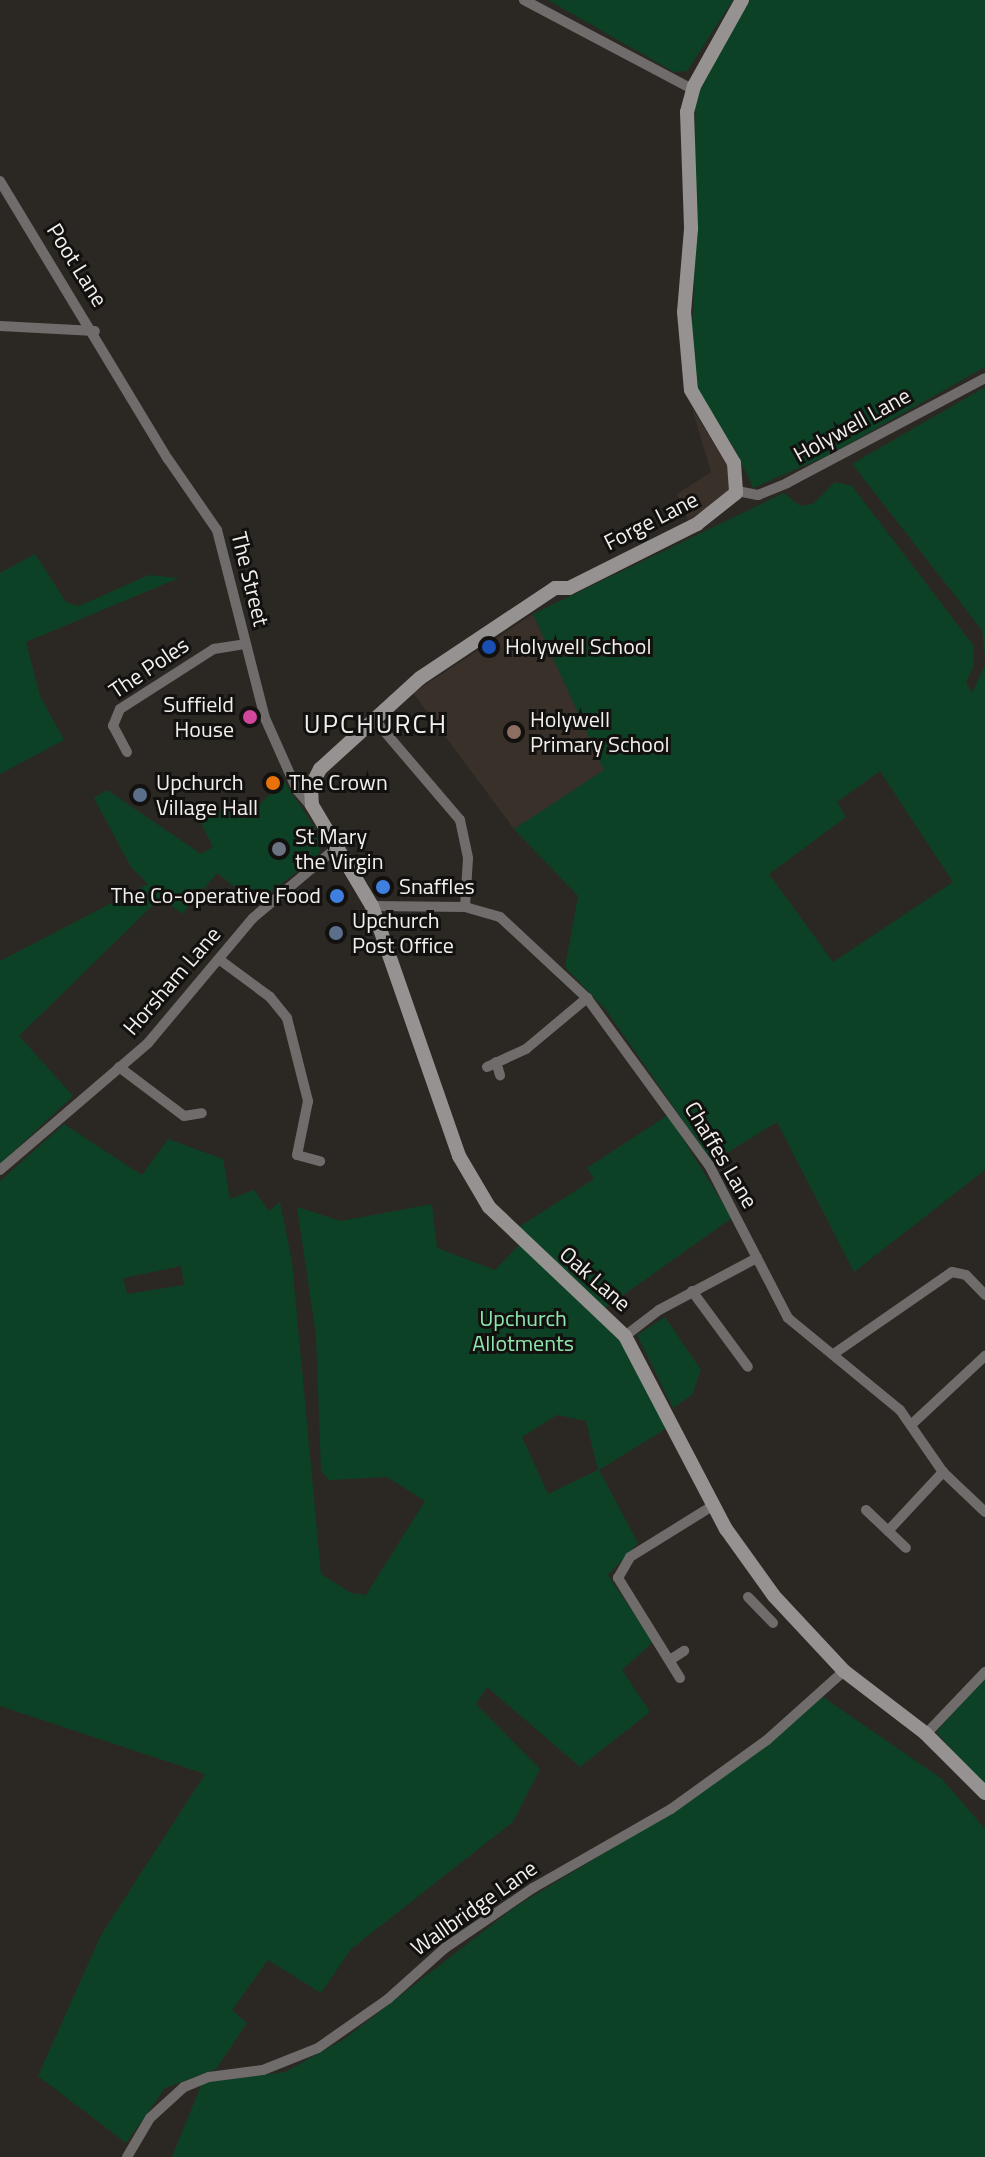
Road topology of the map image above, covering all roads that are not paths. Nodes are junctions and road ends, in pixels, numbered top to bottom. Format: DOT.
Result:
graph roads {
  1 [pos="524,0"];
  2 [pos="742,0"];
  3 [pos="692,89"];
  4 [pos="0,181"];
  5 [pos="0,326"];
  6 [pos="95,331"];
  7 [pos="985,378"];
  8 [pos="737,491"];
  9 [pos="245,644"];
  10 [pos="373,718"];
  11 [pos="127,752"];
  12 [pos="314,779"];
  13 [pos="295,781"];
  14 [pos="312,807"];
  15 [pos="336,848"];
  16 [pos="372,906"];
  17 [pos="465,907"];
  18 [pos="220,960"];
  19 [pos="587,998"];
  20 [pos="119,1067"];
  21 [pos="500,1075"];
  22 [pos="202,1113"];
  23 [pos="320,1161"];
  24 [pos="0,1170"];
  25 [pos="757,1258"];
  26 [pos="692,1291"];
  27 [pos="985,1295"];
  28 [pos="625,1336"];
  29 [pos="835,1353"];
  30 [pos="985,1356"];
  31 [pos="748,1367"];
  32 [pos="912,1424"];
  33 [pos="943,1472"];
  34 [pos="714,1505"];
  35 [pos="866,1510"];
  36 [pos="985,1512"];
  37 [pos="888,1531"];
  38 [pos="906,1548"];
  39 [pos="774,1596"];
  40 [pos="748,1597"];
  41 [pos="760,1610"];
  42 [pos="773,1623"];
  43 [pos="684,1651"];
  44 [pos="670,1660"];
  45 [pos="844,1671"];
  46 [pos="985,1672"];
  47 [pos="680,1678"];
  48 [pos="926,1734"];
  49 [pos="985,1793"];
  50 [pos="127,2157"];
  1 -- 3 [label="street"];
  2 -- 3 [label="street"];
  3 -- 8 [label="street"];
  4 -- 6 [label="street, Poot Lane"];
  5 -- 6 [label="street, Poot Lane"];
  6 -- 9 [label="street, The Street"];
  7 -- 8 [label="street, Holywell Lane"];
  8 -- 10 [label="street, Forge Lane"];
  9 -- 11 [label="street, The Poles"];
  9 -- 13 [label="street, The Street"];
  10 -- 12 [label="street, Forge Lane"];
  10 -- 17 [label="street"];
  12 -- 13 [label="street"];
  12 -- 14 [label="street"];
  13 -- 14 [label="street, The Street"];
  14 -- 15 [label="street, Oak Lane"];
  15 -- 16 [label="street, Oak Lane"];
  15 -- 18 [label="street, Horsham Lane"];
  16 -- 17 [label="street, Chaffes Lane"];
  16 -- 28 [label="street, Oak Lane"];
  17 -- 19 [label="street, Chaffes Lane"];
  18 -- 20 [label="street, Horsham Lane"];
  18 -- 23 [label="street"];
  19 -- 21 [label="street"];
  19 -- 25 [label="street, Chaffes Lane"];
  20 -- 22 [label="street"];
  20 -- 24 [label="street, Horsham Lane"];
  25 -- 26 [label="street"];
  25 -- 29 [label="street, Chaffes Lane"];
  26 -- 28 [label="street"];
  26 -- 31 [label="street"];
  27 -- 29 [label="street"];
  28 -- 34 [label="street, Oak Lane"];
  29 -- 32 [label="street, Chaffes Lane"];
  30 -- 32 [label="street"];
  32 -- 33 [label="street, Chaffes Lane"];
  33 -- 36 [label="street, Chaffes Lane"];
  33 -- 37 [label="street"];
  34 -- 39 [label="street, Oak Lane"];
  34 -- 44 [label="street"];
  35 -- 37 [label="street"];
  37 -- 38 [label="street"];
  39 -- 41 [label="street"];
  39 -- 45 [label="street, Oak Lane"];
  40 -- 41 [label="street"];
  41 -- 42 [label="street"];
  43 -- 44 [label="street"];
  44 -- 47 [label="street"];
  45 -- 48 [label="street, Oak Lane"];
  45 -- 50 [label="street, Wallbridge Lane"];
  46 -- 48 [label="street"];
  48 -- 49 [label="street, Oak Lane"];
}
